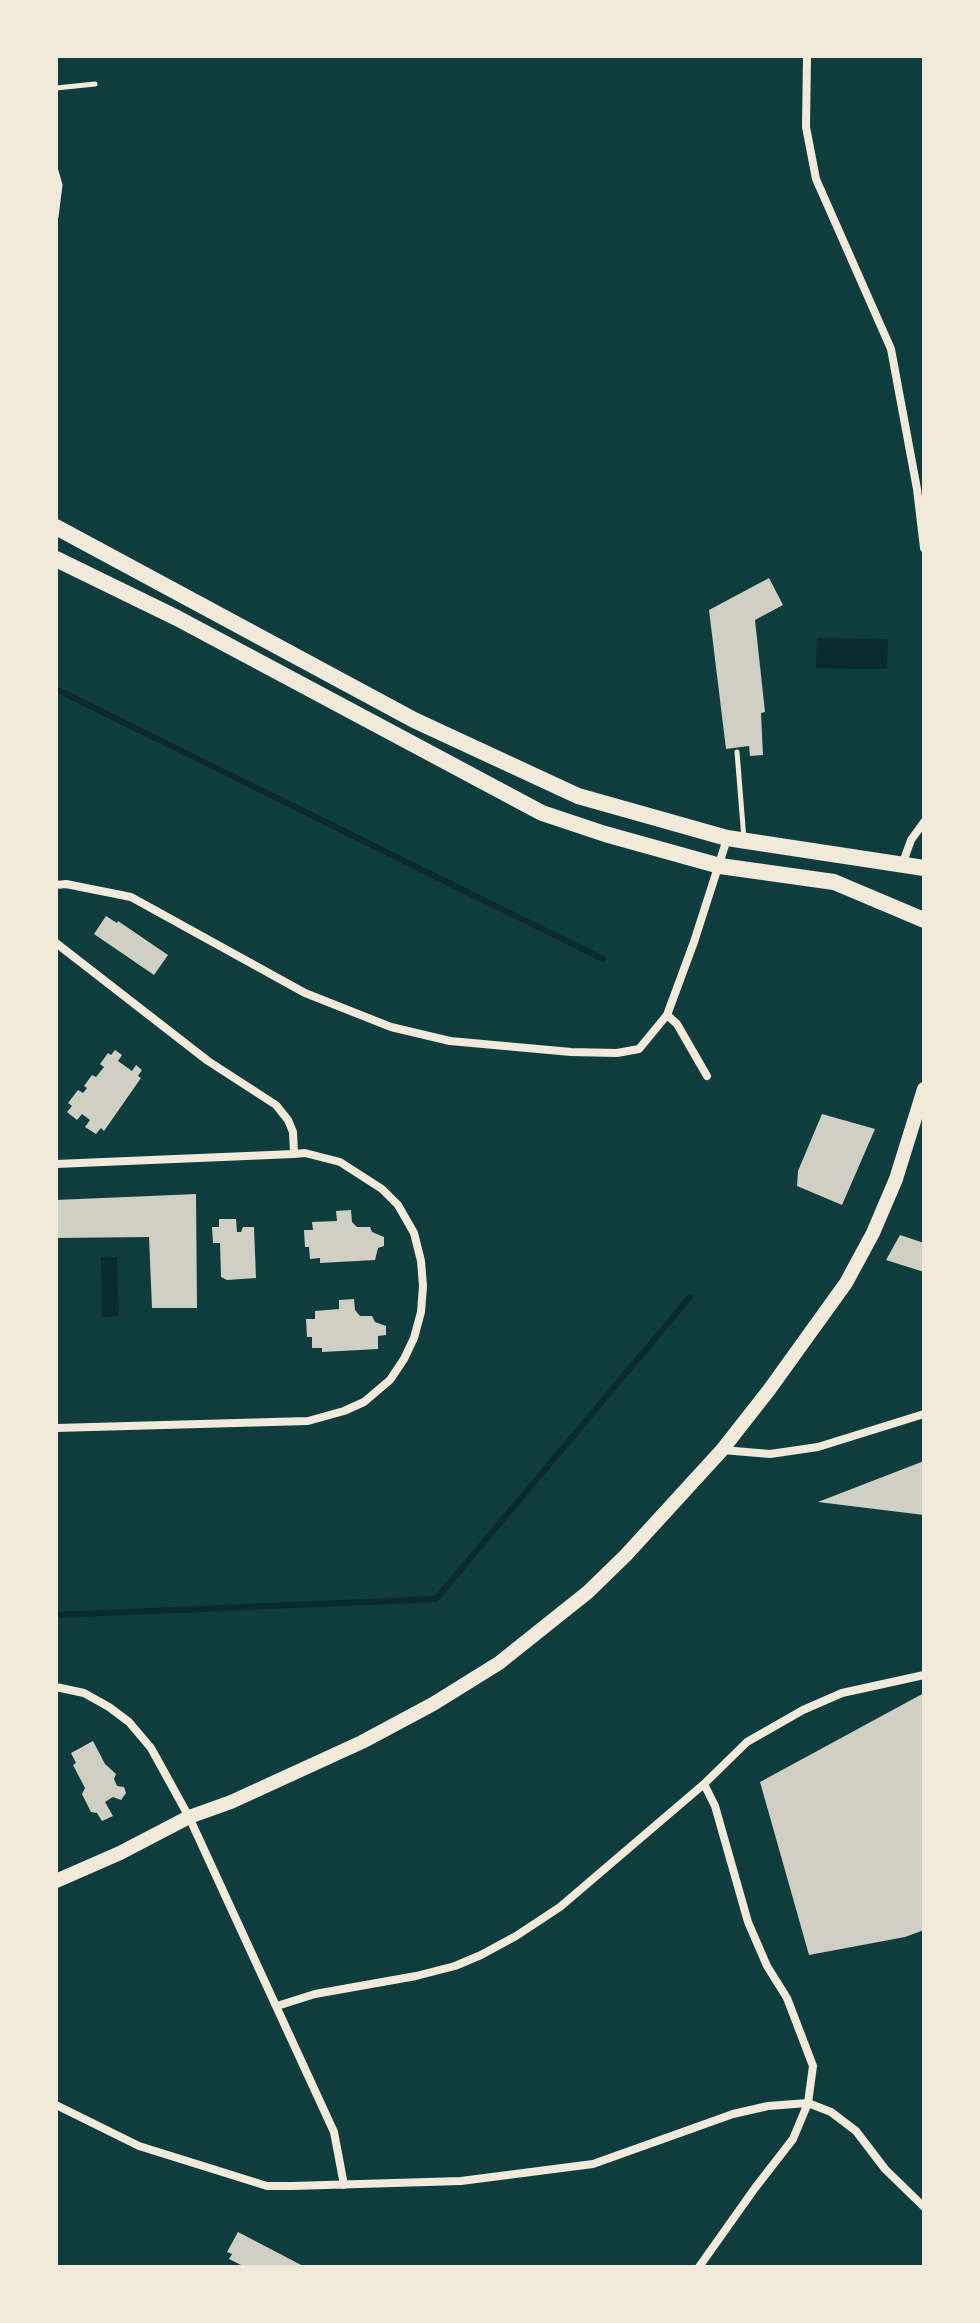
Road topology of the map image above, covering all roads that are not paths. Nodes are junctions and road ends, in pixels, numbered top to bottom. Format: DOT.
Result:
graph roads {
  1 [pos="807,56"];
  2 [pos="95,84"];
  3 [pos="56,88"];
  4 [pos="56,171"];
  5 [pos="56,217"];
  6 [pos="56,527"];
  7 [pos="924,548"];
  8 [pos="56,559"];
  9 [pos="737,752"];
  10 [pos="924,822"];
  11 [pos="736,839"];
  12 [pos="902,865"];
  13 [pos="720,866"];
  14 [pos="924,868"];
  15 [pos="56,885"];
  16 [pos="924,920"];
  17 [pos="56,943"];
  18 [pos="667,1015"];
  19 [pos="707,1076"];
  20 [pos="924,1089"];
  21 [pos="294,1154"];
  22 [pos="56,1164"];
  23 [pos="924,1414"];
  24 [pos="56,1428"];
  25 [pos="722,1450"];
  26 [pos="924,1675"];
  27 [pos="56,1687"];
  28 [pos="704,1784"];
  29 [pos="189,1817"];
  30 [pos="56,1881"];
  31 [pos="277,2006"];
  32 [pos="808,2103"];
  33 [pos="56,2105"];
  34 [pos="344,2185"];
  35 [pos="924,2207"];
  36 [pos="699,2267"];
  1 -- 7 [label="street"];
  2 -- 3 [label="lane"];
  4 -- 5 [label="lane"];
  6 -- 11 [label="main road"];
  8 -- 13 [label="main road"];
  9 -- 11 [label="lane"];
  10 -- 12 [label="street"];
  11 -- 12 [label="main road"];
  11 -- 13 [label="street"];
  12 -- 14 [label="main road"];
  13 -- 16 [label="main road"];
  13 -- 18 [label="street"];
  15 -- 18 [label="street"];
  17 -- 21 [label="street"];
  18 -- 19 [label="street"];
  20 -- 25 [label="main road"];
  21 -- 22 [label="street"];
  21 -- 24 [label="street"];
  23 -- 25 [label="street"];
  25 -- 29 [label="main road"];
  26 -- 28 [label="street"];
  27 -- 29 [label="street"];
  28 -- 31 [label="street"];
  28 -- 32 [label="street"];
  29 -- 30 [label="main road"];
  29 -- 31 [label="street"];
  31 -- 34 [label="street"];
  32 -- 34 [label="street"];
  32 -- 35 [label="street"];
  32 -- 36 [label="street"];
  33 -- 34 [label="street"];
}
